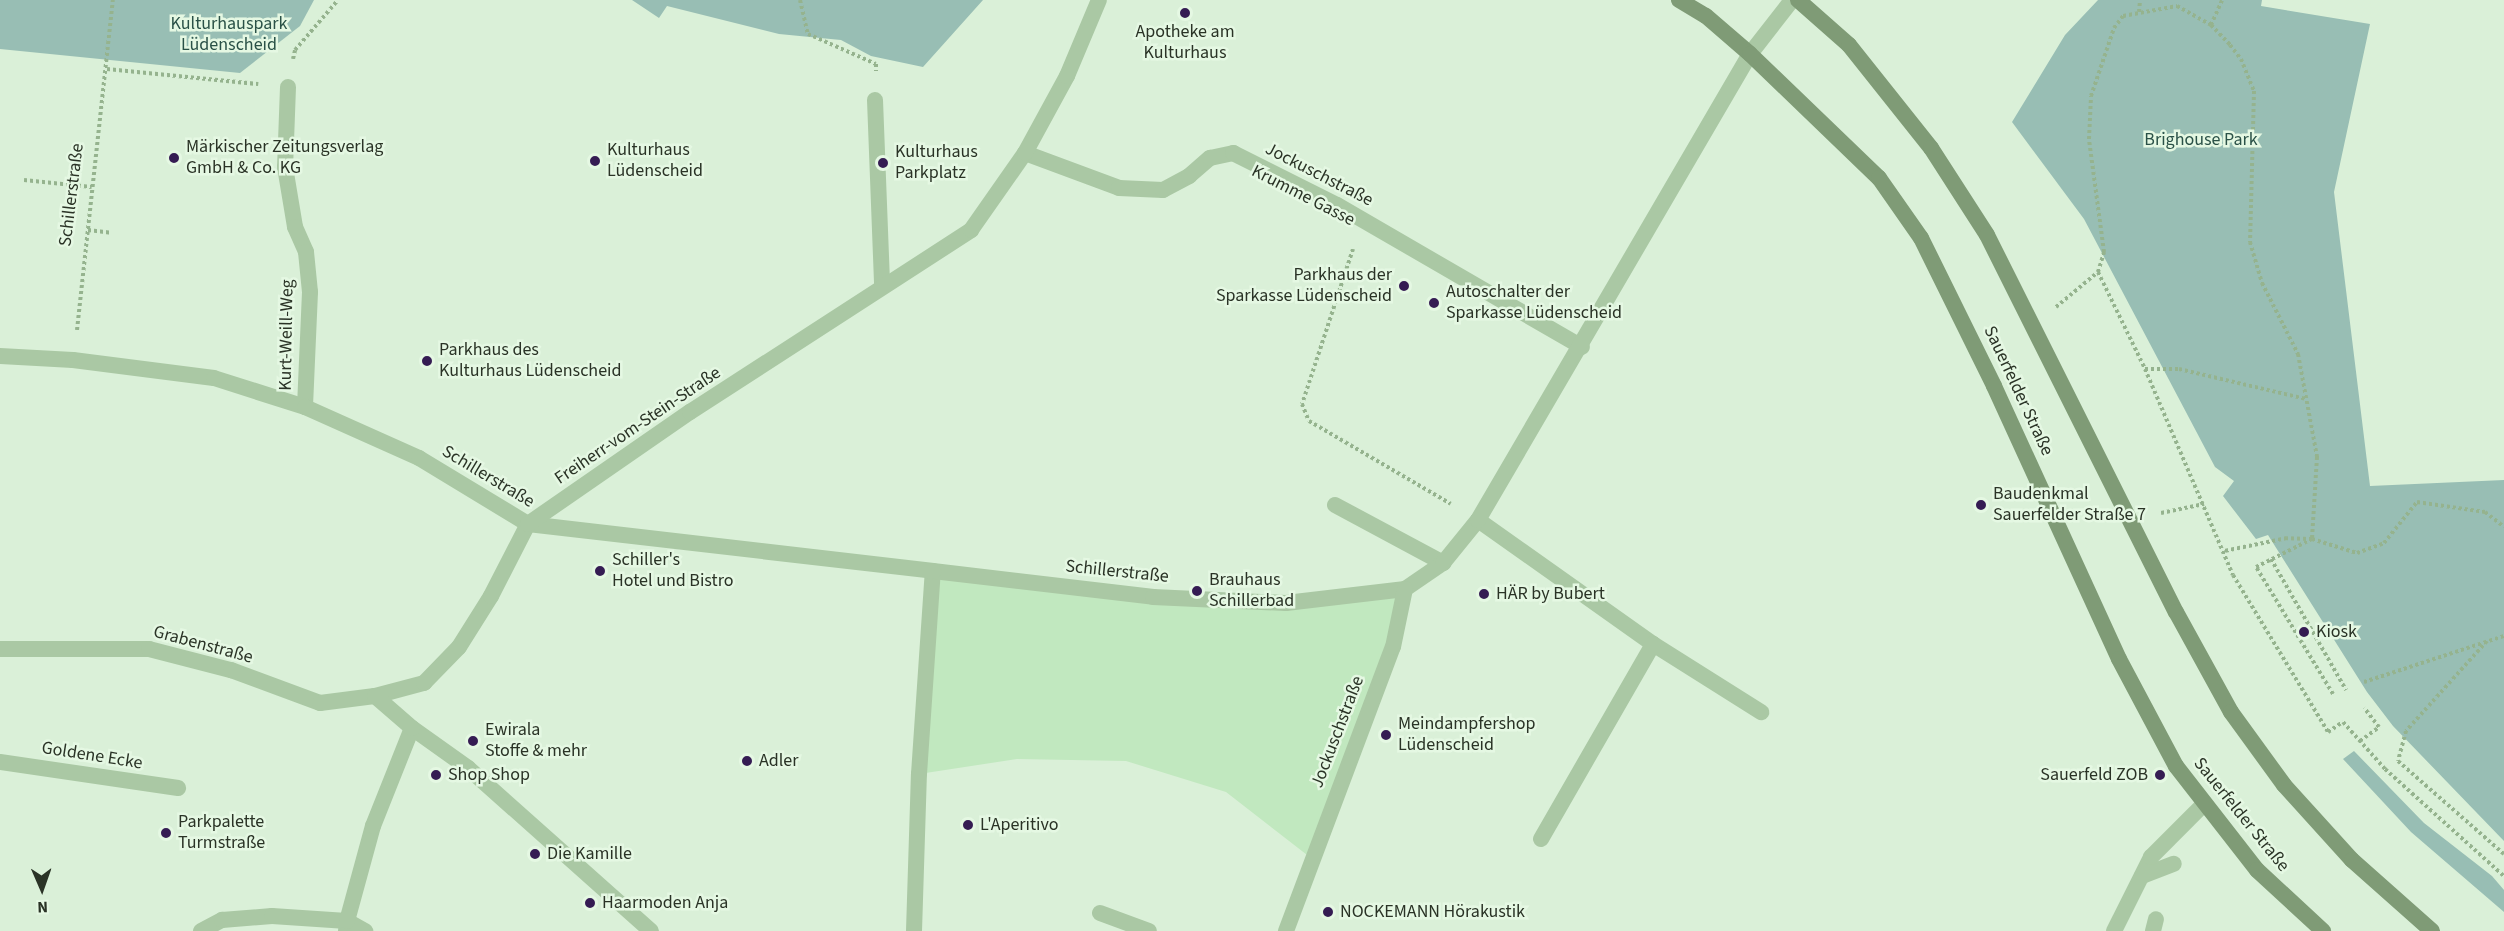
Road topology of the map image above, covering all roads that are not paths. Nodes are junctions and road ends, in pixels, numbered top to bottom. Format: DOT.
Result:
graph roads {
  1 [pos="1098,0"];
  2 [pos="1679,0"];
  3 [pos="1792,0"];
  4 [pos="1798,0"];
  5 [pos="1750,54"];
  6 [pos="288,87"];
  7 [pos="875,100"];
  8 [pos="1025,153"];
  9 [pos="882,285"];
  10 [pos="1582,347"];
  11 [pos="0,356"];
  12 [pos="305,407"];
  13 [pos="1335,505"];
  14 [pos="1478,520"];
  15 [pos="528,524"];
  16 [pos="1443,563"];
  17 [pos="933,571"];
  18 [pos="1405,589"];
  19 [pos="1653,644"];
  20 [pos="0,649"];
  21 [pos="375,696"];
  22 [pos="320,703"];
  23 [pos="1761,712"];
  24 [pos="412,728"];
  25 [pos="0,762"];
  26 [pos="178,789"];
  27 [pos="2203,805"];
  28 [pos="1541,839"];
  29 [pos="2174,864"];
  30 [pos="2142,876"];
  31 [pos="1100,914"];
  32 [pos="346,926"];
  33 [pos="201,931"];
  34 [pos="365,931"];
  35 [pos="651,931"];
  36 [pos="914,931"];
  37 [pos="1149,931"];
  38 [pos="1286,931"];
  39 [pos="2114,931"];
  40 [pos="2323,931"];
  41 [pos="2432,931"];
  1 -- 8 [label="street, Freiherr-vom-Stein-Straße"];
  2 -- 5 [label="main road, Sauerfelder Straße"];
  3 -- 5 [label="street"];
  4 -- 41 [label="main road"];
  5 -- 10 [label="street"];
  5 -- 27 [label="main road, Sauerfelder Straße"];
  6 -- 12 [label="street, Kurt-Weill-Weg"];
  7 -- 9 [label="street"];
  8 -- 9 [label="street, Freiherr-vom-Stein-Straße"];
  8 -- 10 [label="street, Jockuschstraße"];
  9 -- 15 [label="street, Freiherr-vom-Stein-Straße"];
  10 -- 14 [label="street"];
  11 -- 12 [label="street, Schillerstraße"];
  12 -- 15 [label="street, Schillerstraße"];
  13 -- 16 [label="street"];
  14 -- 16 [label="street"];
  14 -- 19 [label="street"];
  15 -- 17 [label="street, Schillerstraße"];
  15 -- 21 [label="street, Freiherr-vom-Stein-Straße"];
  16 -- 18 [label="street"];
  17 -- 18 [label="street, Schillerstraße"];
  17 -- 36 [label="street"];
  18 -- 38 [label="street, Jockuschstraße"];
  19 -- 23 [label="street"];
  19 -- 28 [label="street"];
  20 -- 22 [label="street, Grabenstraße"];
  21 -- 22 [label="street, Freiherr-vom-Stein-Straße"];
  21 -- 24 [label="street"];
  24 -- 32 [label="street"];
  24 -- 35 [label="street"];
  25 -- 26 [label="street, Goldene Ecke"];
  27 -- 30 [label="street"];
  27 -- 40 [label="main road, Sauerfelder Straße"];
  29 -- 30 [label="street"];
  30 -- 39 [label="street"];
  31 -- 37 [label="street"];
  32 -- 33 [label="street"];
  32 -- 34 [label="street"];
}
